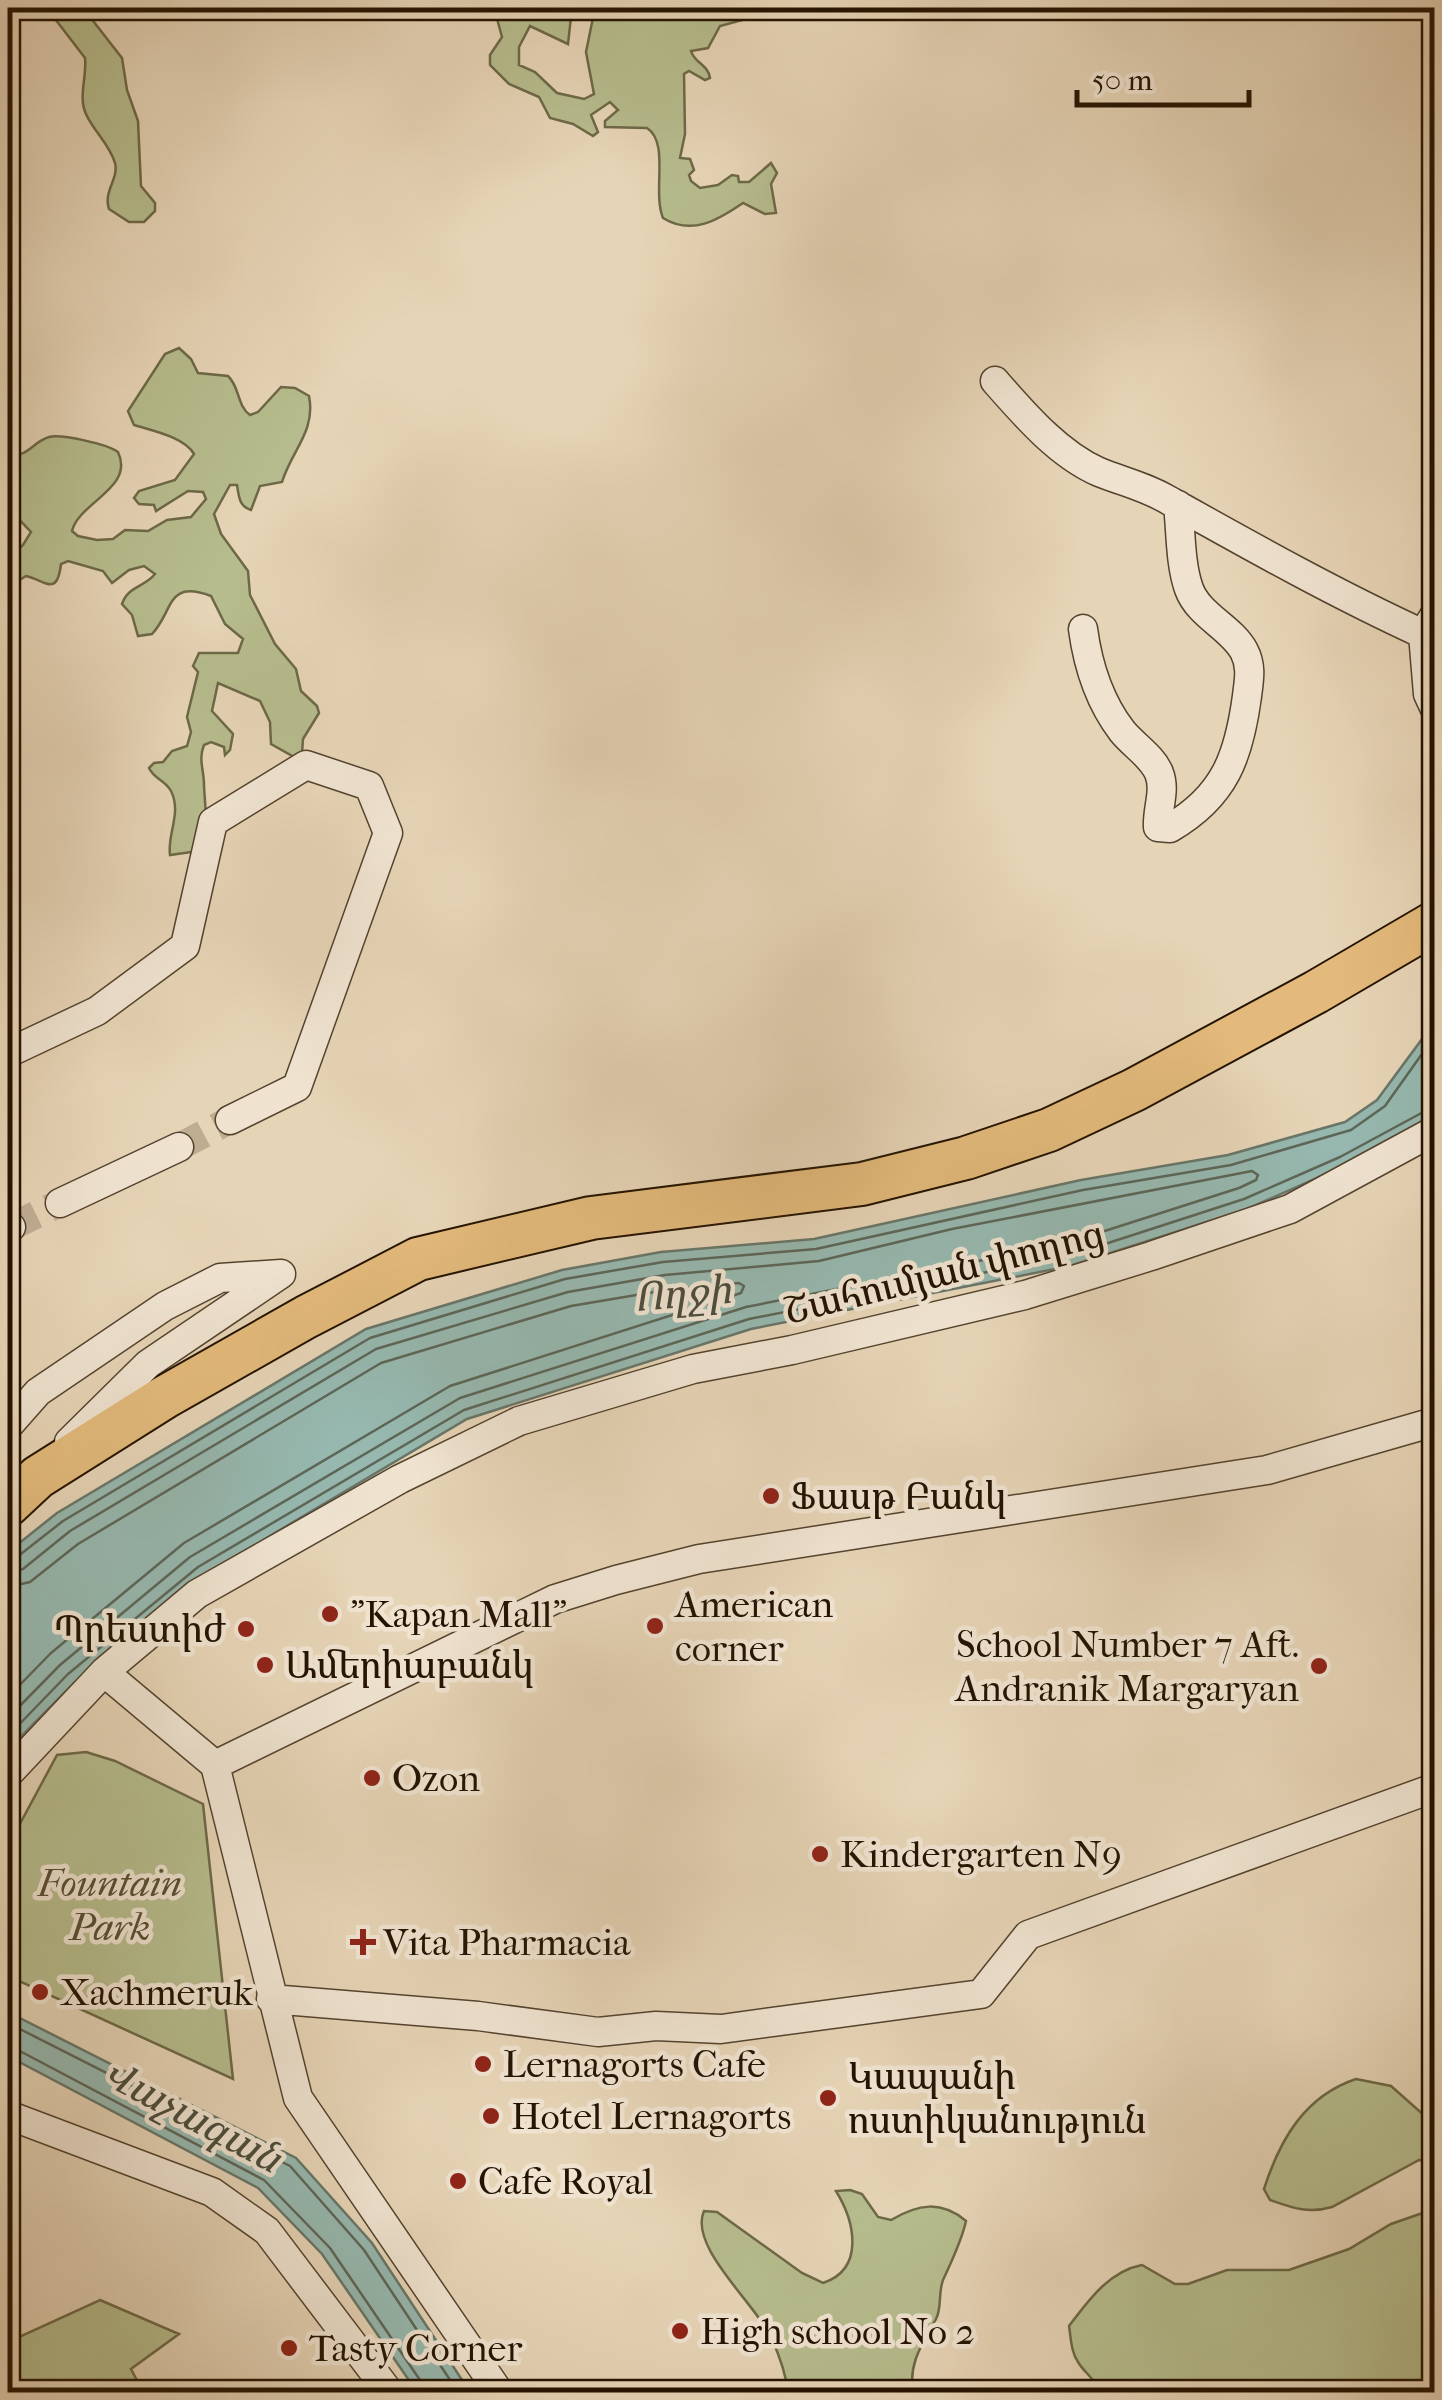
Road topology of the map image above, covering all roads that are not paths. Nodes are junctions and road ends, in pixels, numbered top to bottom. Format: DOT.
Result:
graph roads {
  1 [pos="995,381"];
  2 [pos="1178,505"];
  3 [pos="1429,625"];
  4 [pos="1083,629"];
  5 [pos="1434,706"];
  6 [pos="1434,923"];
  7 [pos="8,1053"];
  8 [pos="230,1120"];
  9 [pos="1434,1131"];
  10 [pos="179,1147"];
  11 [pos="60,1203"];
  12 [pos="1434,1422"];
  13 [pos="8,1426"];
  14 [pos="38,1476"];
  15 [pos="8,1505"];
  16 [pos="104,1672"];
  17 [pos="216,1765"];
  18 [pos="8,1774"];
  19 [pos="1434,1788"];
  20 [pos="271,1999"];
  21 [pos="8,2115"];
  22 [pos="388,2392"];
  23 [pos="499,2392"];
  1 -- 2 [label="street"];
  2 -- 3 [label="street"];
  2 -- 4 [label="street"];
  3 -- 5 [label="street"];
  6 -- 14 [label="highway"];
  7 -- 8 [label="street"];
  9 -- 16 [label="street, Շահումյան փողոց"];
  10 -- 11 [label="street"];
  12 -- 17 [label="street"];
  13 -- 14 [label="street"];
  14 -- 15 [label="highway"];
  16 -- 17 [label="street"];
  16 -- 18 [label="street, Շահումյան փողոց"];
  17 -- 20 [label="street"];
  19 -- 20 [label="street"];
  20 -- 23 [label="street"];
  21 -- 22 [label="street"];
}
